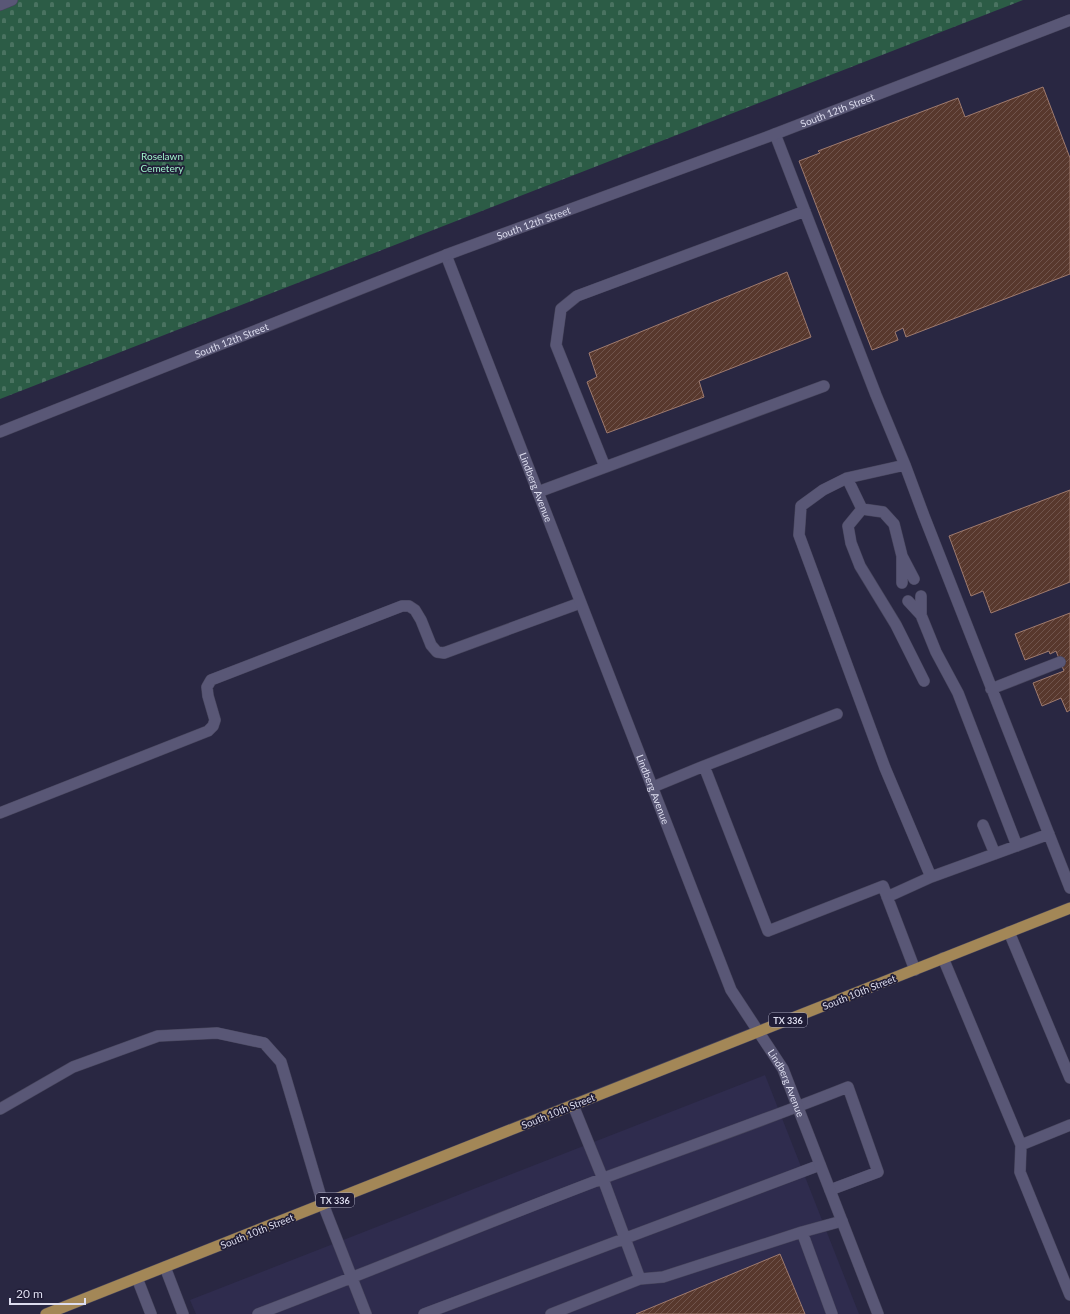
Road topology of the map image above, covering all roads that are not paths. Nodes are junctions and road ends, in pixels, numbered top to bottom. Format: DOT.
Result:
graph roads {
  1 [pos="12,0"];
  2 [pos="0,5"];
  3 [pos="1070,20"];
  4 [pos="775,134"];
  5 [pos="805,211"];
  6 [pos="446,255"];
  7 [pos="824,386"];
  8 [pos="0,432"];
  9 [pos="905,465"];
  10 [pos="605,467"];
  11 [pos="847,478"];
  12 [pos="538,492"];
  13 [pos="862,510"];
  14 [pos="902,556"];
  15 [pos="914,579"];
  16 [pos="902,583"];
  17 [pos="921,596"];
  18 [pos="908,601"];
  19 [pos="580,603"];
  20 [pos="921,615"];
  21 [pos="1060,662"];
  22 [pos="924,681"];
  23 [pos="991,689"];
  24 [pos="837,714"];
  25 [pos="704,766"];
  26 [pos="653,787"];
  27 [pos="0,813"];
  28 [pos="983,825"];
  29 [pos="1049,834"];
  30 [pos="1017,846"];
  31 [pos="995,854"];
  32 [pos="931,877"];
  33 [pos="1070,888"];
  34 [pos="887,897"];
  35 [pos="1070,908"];
  36 [pos="1010,932"];
  37 [pos="943,958"];
  38 [pos="915,970"];
  39 [pos="758,1032"];
  40 [pos="1070,1078"];
  41 [pos="573,1105"];
  42 [pos="798,1107"];
  43 [pos="0,1110"];
  44 [pos="1070,1125"];
  45 [pos="1021,1145"];
  46 [pos="820,1165"];
  47 [pos="603,1179"];
  48 [pos="830,1190"];
  49 [pos="324,1204"];
  50 [pos="842,1221"];
  51 [pos="802,1232"];
  52 [pos="625,1239"];
  53 [pos="165,1267"];
  54 [pos="137,1278"];
  55 [pos="352,1278"];
  56 [pos="640,1279"];
  57 [pos="1070,1295"];
  58 [pos="49,1313"];
  59 [pos="151,1314"];
  60 [pos="183,1314"];
  61 [pos="258,1314"];
  62 [pos="366,1314"];
  63 [pos="424,1314"];
  64 [pos="551,1314"];
  65 [pos="832,1314"];
  66 [pos="878,1314"];
  1 -- 2 [label="street"];
  3 -- 4 [label="street, South 12th Street"];
  4 -- 5 [label="street"];
  4 -- 6 [label="street, South 12th Street"];
  5 -- 9 [label="street"];
  5 -- 10 [label="street"];
  6 -- 8 [label="street, South 12th Street"];
  6 -- 12 [label="street, Lindberg Avenue"];
  7 -- 10 [label="street"];
  9 -- 11 [label="street"];
  9 -- 23 [label="street"];
  10 -- 12 [label="street"];
  11 -- 13 [label="street"];
  11 -- 32 [label="street"];
  12 -- 19 [label="street, Lindberg Avenue"];
  13 -- 14 [label="street"];
  13 -- 22 [label="street"];
  14 -- 15 [label="street"];
  14 -- 16 [label="street"];
  17 -- 20 [label="street"];
  18 -- 20 [label="street"];
  19 -- 26 [label="street, Lindberg Avenue"];
  19 -- 27 [label="street"];
  20 -- 30 [label="street"];
  21 -- 23 [label="street"];
  23 -- 29 [label="street"];
  24 -- 25 [label="street"];
  25 -- 26 [label="street"];
  25 -- 34 [label="street"];
  26 -- 39 [label="street, Lindberg Avenue"];
  28 -- 31 [label="street"];
  29 -- 30 [label="street"];
  29 -- 33 [label="street"];
  30 -- 31 [label="street"];
  31 -- 32 [label="street"];
  32 -- 34 [label="street"];
  34 -- 38 [label="street"];
  35 -- 36 [label="main road, South 10th Street / TX 336"];
  36 -- 37 [label="main road, South 10th Street / TX 336"];
  36 -- 40 [label="street"];
  37 -- 38 [label="main road, South 10th Street / TX 336"];
  37 -- 45 [label="street"];
  38 -- 39 [label="main road, South 10th Street / TX 336"];
  39 -- 41 [label="main road, South 10th Street / TX 336"];
  39 -- 42 [label="street, Lindberg Avenue"];
  41 -- 47 [label="street"];
  41 -- 49 [label="main road, South 10th Street / TX 336"];
  42 -- 46 [label="street, Lindberg Avenue"];
  42 -- 47 [label="street"];
  42 -- 48 [label="street"];
  43 -- 49 [label="street"];
  44 -- 45 [label="street"];
  45 -- 57 [label="street"];
  46 -- 48 [label="street, Lindberg Avenue"];
  46 -- 52 [label="street"];
  47 -- 52 [label="street"];
  47 -- 55 [label="street"];
  48 -- 50 [label="street, Lindberg Avenue"];
  49 -- 53 [label="main road, South 10th Street / TX 336"];
  49 -- 55 [label="street"];
  50 -- 51 [label="street"];
  50 -- 66 [label="street, Lindberg Avenue"];
  51 -- 56 [label="street"];
  51 -- 65 [label="street"];
  52 -- 56 [label="street"];
  52 -- 63 [label="street"];
  53 -- 54 [label="main road, South 10th Street / TX 336"];
  53 -- 60 [label="street"];
  54 -- 58 [label="main road, South 10th Street / TX 336"];
  54 -- 59 [label="street"];
  55 -- 61 [label="street"];
  55 -- 62 [label="street"];
  56 -- 64 [label="street"];
}
